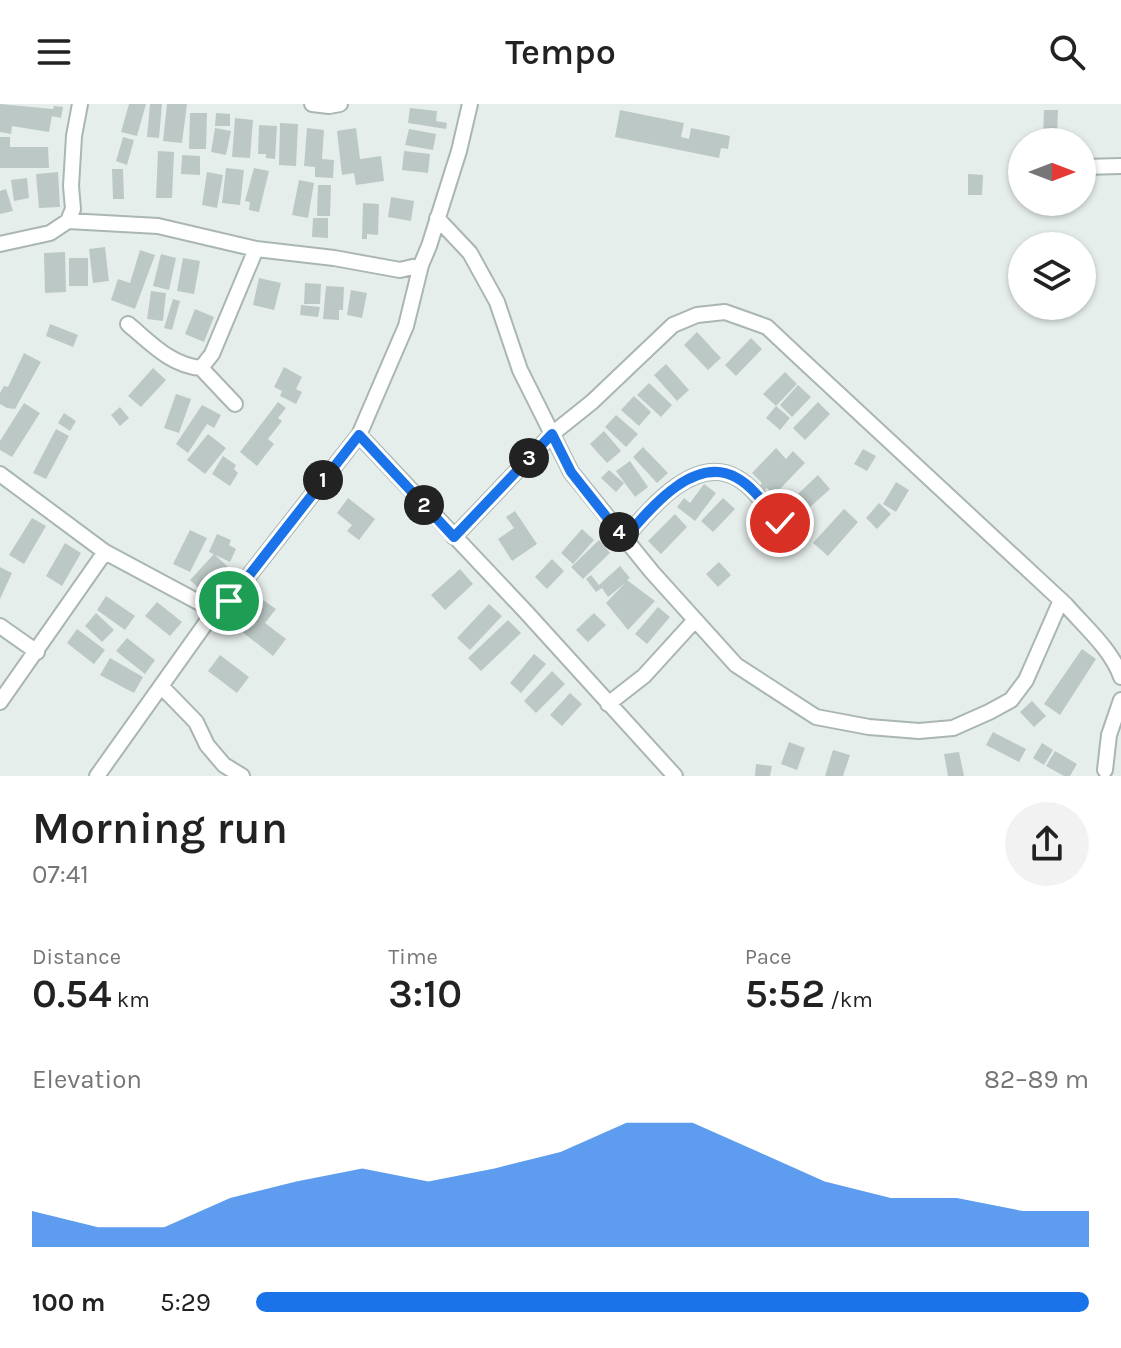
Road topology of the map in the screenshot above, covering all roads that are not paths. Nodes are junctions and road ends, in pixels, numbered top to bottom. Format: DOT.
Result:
graph roads {
  1 [pos="80,104"];
  2 [pos="312,104"];
  3 [pos="340,104"];
  4 [pos="470,104"];
  5 [pos="1121,166"];
  6 [pos="1096,167"];
  7 [pos="437,218"];
  8 [pos="68,221"];
  9 [pos="0,244"];
  10 [pos="256,249"];
  11 [pos="421,265"];
  12 [pos="128,324"];
  13 [pos="201,368"];
  14 [pos="235,404"];
  15 [pos="552,434"];
  16 [pos="359,435"];
  17 [pos="0,474"];
  18 [pos="780,523"];
  19 [pos="454,537"];
  20 [pos="624,539"];
  21 [pos="105,552"];
  22 [pos="1061,600"];
  23 [pos="218,606"];
  24 [pos="695,620"];
  25 [pos="0,626"];
  26 [pos="37,652"];
  27 [pos="1121,677"];
  28 [pos="162,687"];
  29 [pos="1121,700"];
  30 [pos="0,702"];
  31 [pos="608,704"];
  32 [pos="222,771"];
  33 [pos="1107,774"];
  34 [pos="97,776"];
  35 [pos="242,776"];
  36 [pos="675,776"];
  1 -- 8 [label="street"];
  2 -- 3 [label="street"];
  4 -- 7 [label="street"];
  5 -- 6 [label="street"];
  7 -- 11 [label="street"];
  7 -- 15 [label="street"];
  8 -- 9 [label="street"];
  8 -- 10 [label="street"];
  10 -- 11 [label="street"];
  10 -- 13 [label="street"];
  11 -- 16 [label="street"];
  12 -- 13 [label="street"];
  13 -- 14 [label="street"];
  15 -- 19 [label="street"];
  15 -- 20 [label="street"];
  15 -- 22 [label="street"];
  16 -- 19 [label="street"];
  16 -- 23 [label="street"];
  17 -- 21 [label="street"];
  18 -- 20 [label="street"];
  19 -- 31 [label="street"];
  20 -- 24 [label="street"];
  21 -- 23 [label="street"];
  21 -- 26 [label="street"];
  22 -- 24 [label="street"];
  22 -- 27 [label="street"];
  23 -- 28 [label="street"];
  24 -- 31 [label="street"];
  25 -- 26 [label="street"];
  26 -- 30 [label="street"];
  28 -- 32 [label="street"];
  28 -- 34 [label="street"];
  29 -- 33 [label="street"];
  31 -- 36 [label="street"];
  32 -- 35 [label="street"];
}
